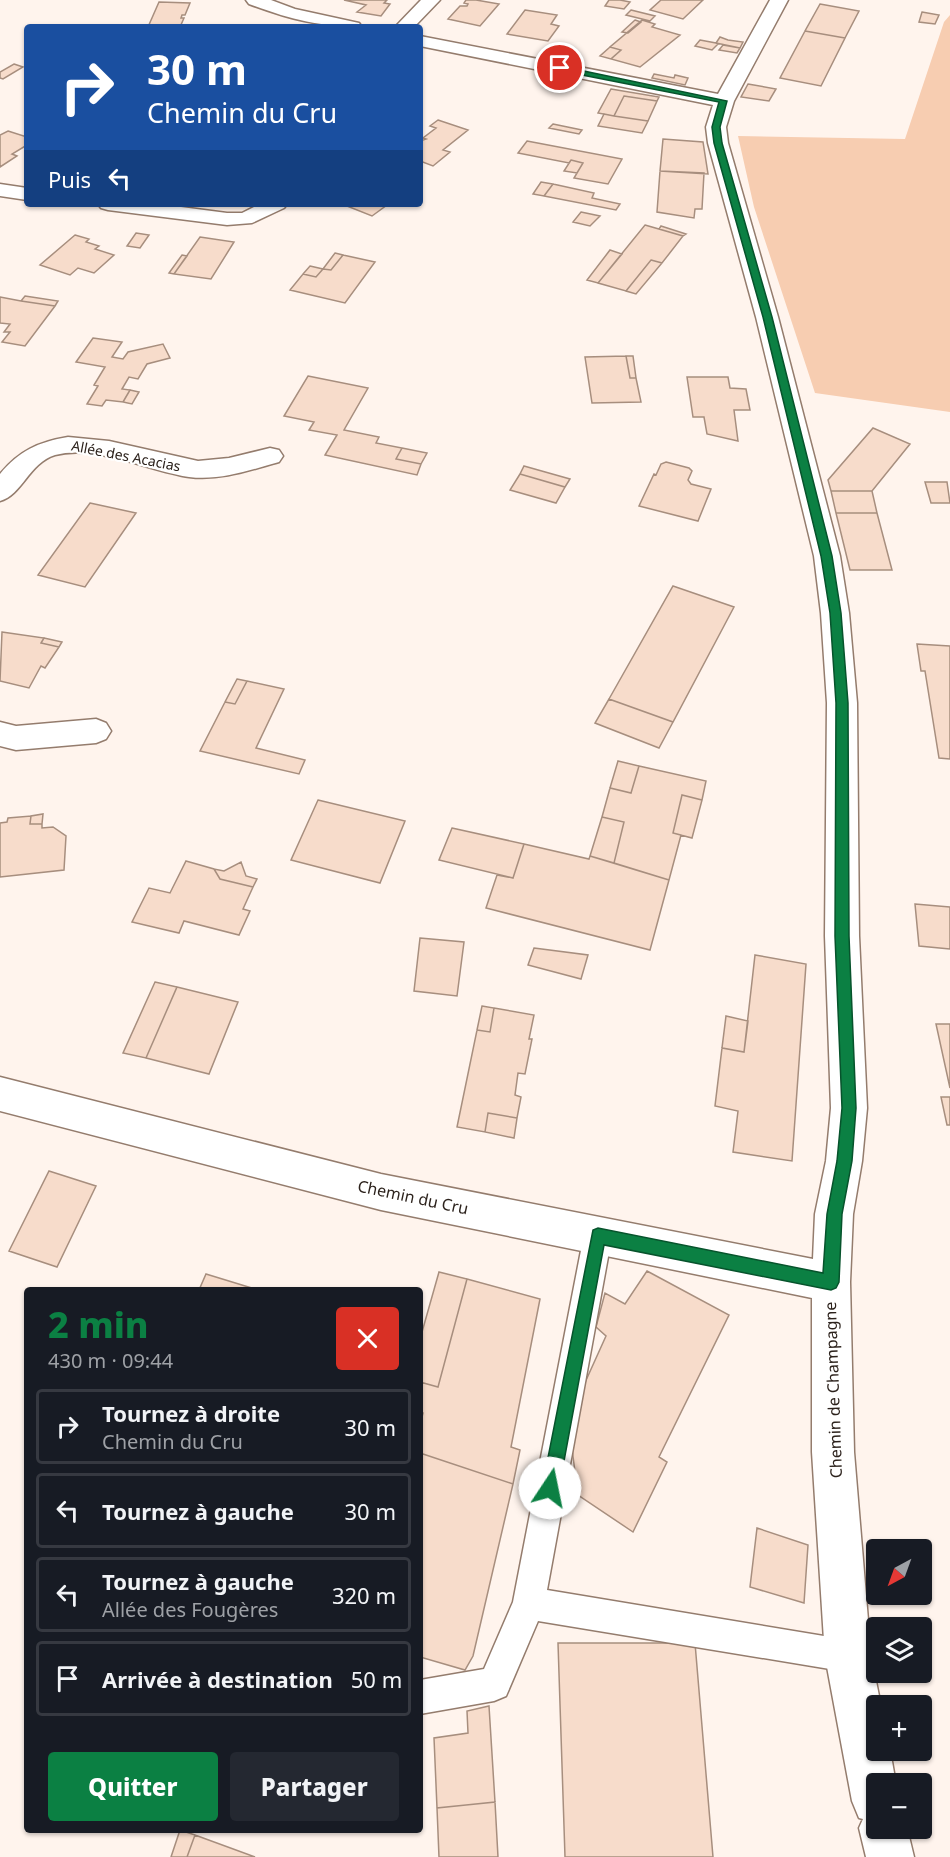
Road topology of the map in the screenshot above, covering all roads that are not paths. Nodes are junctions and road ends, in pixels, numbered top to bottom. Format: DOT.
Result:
graph roads {
  1 [pos="255,0"];
  2 [pos="431,0"];
  3 [pos="779,0"];
  4 [pos="339,24"];
  5 [pos="407,24"];
  6 [pos="423,42"];
  7 [pos="723,101"];
  8 [pos="24,182"];
  9 [pos="12,192"];
  10 [pos="132,207"];
  11 [pos="270,207"];
  12 [pos="270,456"];
  13 [pos="0,492"];
  14 [pos="96,731"];
  15 [pos="0,734"];
  16 [pos="0,1094"];
  17 [pos="598,1235"];
  18 [pos="831,1282"];
  19 [pos="529,1603"];
  20 [pos="848,1656"];
  21 [pos="423,1696"];
  22 [pos="870,1773"];
  23 [pos="886,1839"];
  24 [pos="890,1857"];
  1 -- 4 [label="street"];
  2 -- 5 [label="street"];
  3 -- 7 [label="street, Chemin de Champagne"];
  6 -- 7 [label="street"];
  7 -- 18 [label="street, Chemin de Champagne"];
  8 -- 9 [label="street"];
  10 -- 11 [label="street"];
  12 -- 13 [label="street, Allée des Acacias"];
  14 -- 15 [label="street"];
  16 -- 17 [label="street, Chemin du Cru"];
  17 -- 18 [label="street, Chemin du Cru"];
  17 -- 19 [label="lane"];
  18 -- 20 [label="street, Chemin de Champagne"];
  19 -- 20 [label="lane"];
  19 -- 21 [label="lane"];
  20 -- 22 [label="street, Chemin de Champagne"];
  23 -- 24 [label="street"];
}
